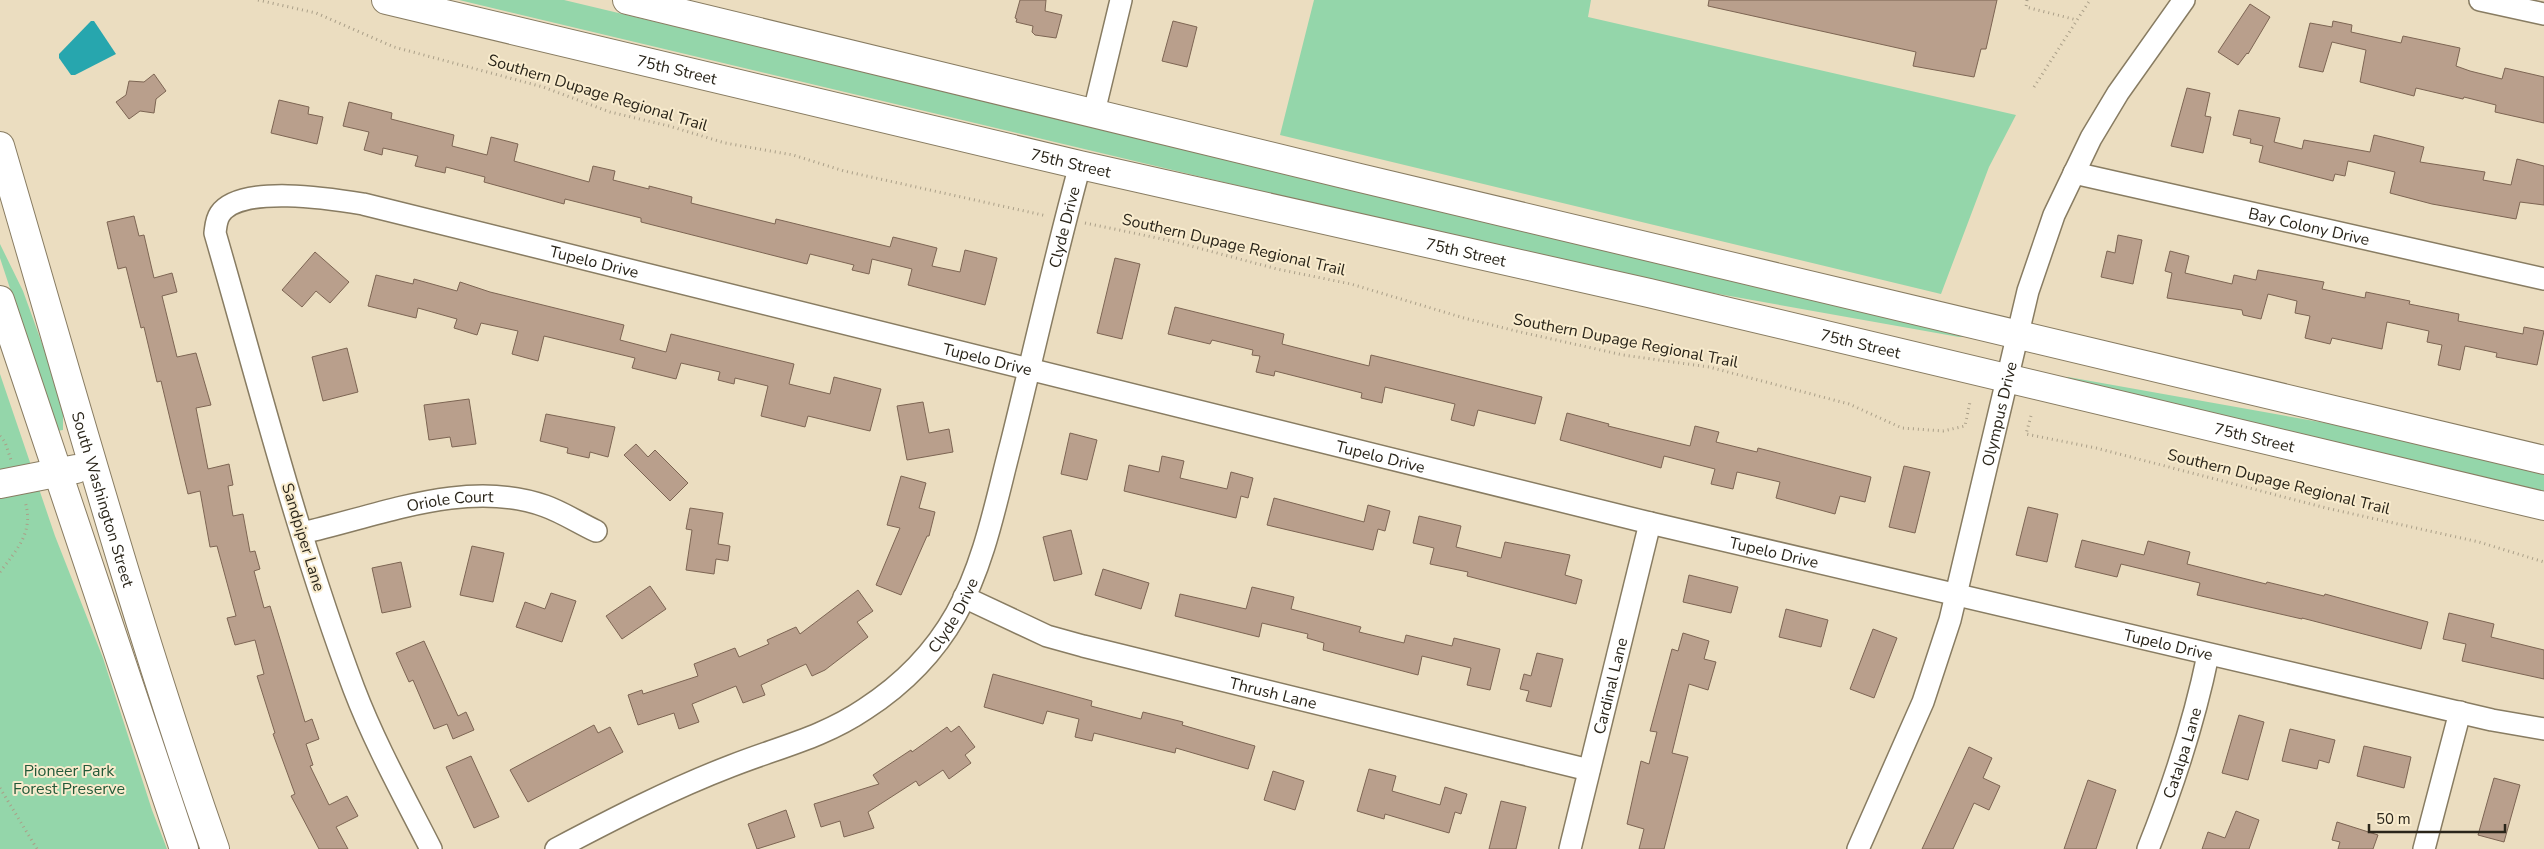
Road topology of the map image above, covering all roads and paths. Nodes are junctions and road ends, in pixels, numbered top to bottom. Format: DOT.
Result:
graph roads {
  1 [pos="258,0"];
  2 [pos="386,0"];
  3 [pos="628,0"];
  4 [pos="1121,0"];
  5 [pos="2027,0"];
  6 [pos="2090,0"];
  7 [pos="2184,0"];
  8 [pos="2480,0"];
  9 [pos="2544,14"];
  10 [pos="2078,20"];
  11 [pos="2034,87"];
  12 [pos="1094,112"];
  13 [pos="0,146"];
  14 [pos="1080,164"];
  15 [pos="2074,173"];
  16 [pos="221,213"];
  17 [pos="1052,217"];
  18 [pos="1081,223"];
  19 [pos="2544,279"];
  20 [pos="0,300"];
  21 [pos="2018,333"];
  22 [pos="1029,369"];
  23 [pos="2007,378"];
  24 [pos="1970,402"];
  25 [pos="2032,416"];
  26 [pos="0,436"];
  27 [pos="0,444"];
  28 [pos="2544,460"];
  29 [pos="92,466"];
  30 [pos="59,473"];
  31 [pos="0,484"];
  32 [pos="2544,506"];
  33 [pos="29,515"];
  34 [pos="1650,523"];
  35 [pos="596,531"];
  36 [pos="302,533"];
  37 [pos="2544,562"];
  38 [pos="0,572"];
  39 [pos="1957,596"];
  40 [pos="964,597"];
  41 [pos="2208,655"];
  42 [pos="2460,712"];
  43 [pos="2544,729"];
  44 [pos="1589,770"];
  45 [pos="0,788"];
  46 [pos="37,849"];
  47 [pos="184,849"];
  48 [pos="215,849"];
  49 [pos="431,849"];
  50 [pos="556,849"];
  51 [pos="1570,849"];
  52 [pos="1858,849"];
  53 [pos="2148,849"];
  54 [pos="2424,849"];
  1 -- 17 [label="path, Southern Dupage Regional Trail"];
  2 -- 14 [label="main road, 75th Street"];
  3 -- 12 [label="main road"];
  4 -- 12 [label="street"];
  5 -- 10 [label="path"];
  6 -- 10 [label="path"];
  7 -- 15 [label="street, Olympus Drive"];
  8 -- 9 [label="street"];
  10 -- 11 [label="path"];
  12 -- 21 [label="main road"];
  13 -- 29 [label="main road, South Washington Street"];
  14 -- 22 [label="street, Clyde Drive"];
  14 -- 23 [label="main road, 75th Street"];
  15 -- 19 [label="street, Bay Colony Drive"];
  15 -- 21 [label="street, Olympus Drive"];
  16 -- 22 [label="street, Tupelo Drive"];
  16 -- 36 [label="street, Sandpiper Lane"];
  18 -- 24 [label="path, Southern Dupage Regional Trail"];
  20 -- 30 [label="main road"];
  21 -- 23 [label="street, Olympus Drive"];
  21 -- 28 [label="main road"];
  22 -- 34 [label="street, Tupelo Drive"];
  22 -- 40 [label="street, Clyde Drive"];
  23 -- 32 [label="main road, 75th Street"];
  23 -- 39 [label="street, Olympus Drive"];
  25 -- 37 [label="path, Southern Dupage Regional Trail"];
  26 -- 27 [label="path"];
  29 -- 30 [label="main road"];
  29 -- 48 [label="main road, South Washington Street"];
  30 -- 31 [label="main road"];
  30 -- 47 [label="main road"];
  33 -- 38 [label="path"];
  34 -- 39 [label="street, Tupelo Drive"];
  34 -- 44 [label="street, Cardinal Lane"];
  35 -- 36 [label="street, Oriole Court"];
  36 -- 49 [label="street, Sandpiper Lane"];
  39 -- 41 [label="street, Tupelo Drive"];
  39 -- 52 [label="street, Olympus Drive"];
  40 -- 44 [label="street, Thrush Lane"];
  40 -- 50 [label="street, Clyde Drive"];
  41 -- 42 [label="street, Tupelo Drive"];
  41 -- 53 [label="street, Catalpa Lane"];
  42 -- 43 [label="street, Tupelo Drive"];
  42 -- 54 [label="street"];
  44 -- 51 [label="street, Cardinal Lane"];
  45 -- 46 [label="path"];
}
